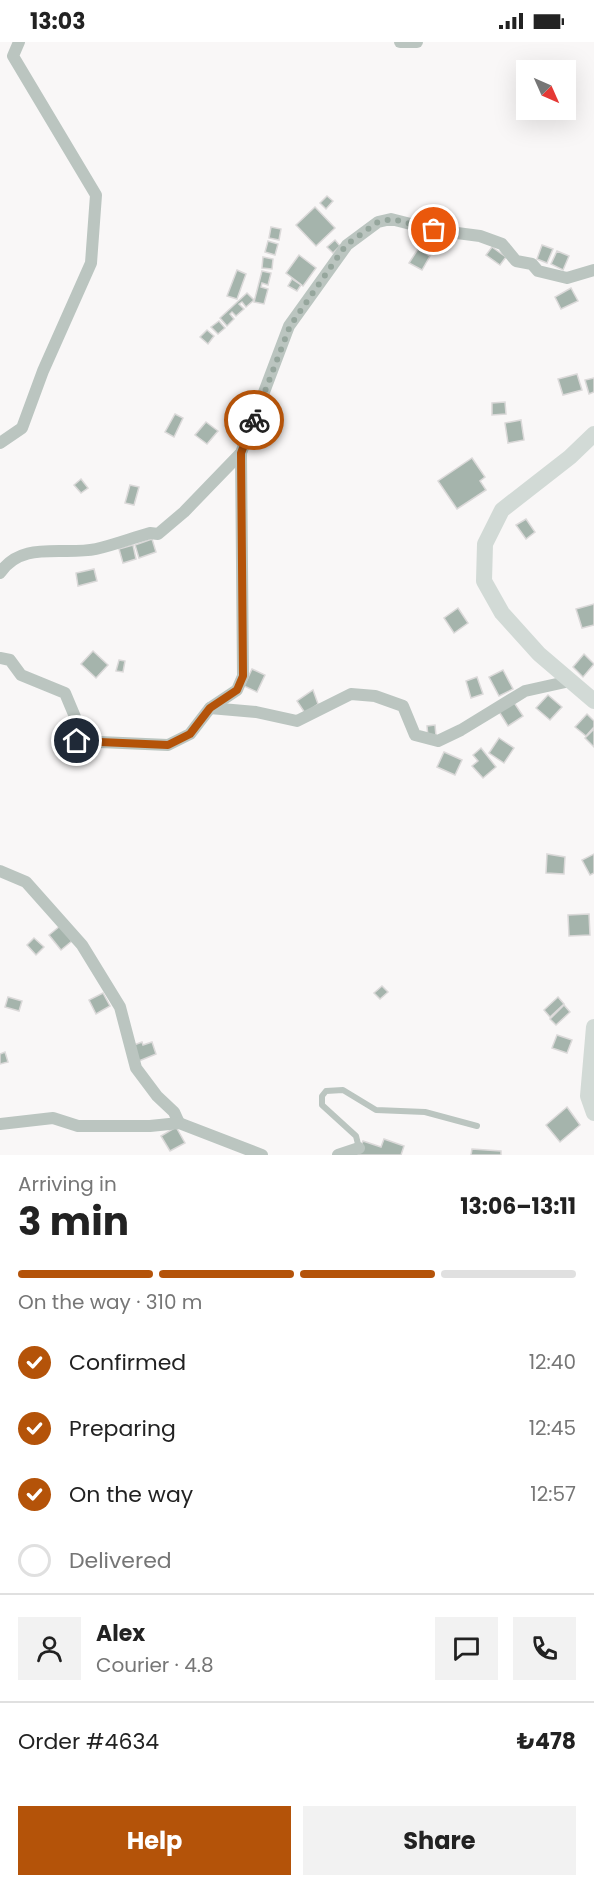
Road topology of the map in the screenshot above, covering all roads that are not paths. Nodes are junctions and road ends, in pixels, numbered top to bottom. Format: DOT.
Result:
graph roads {
  1 [pos="18,42"];
  2 [pos="400,42"];
  3 [pos="417,42"];
  4 [pos="594,270"];
  5 [pos="594,434"];
  6 [pos="0,443"];
  7 [pos="241,453"];
  8 [pos="0,573"];
  9 [pos="0,658"];
  10 [pos="570,681"];
  11 [pos="594,700"];
  12 [pos="210,708"];
  13 [pos="0,871"];
  14 [pos="594,1026"];
  15 [pos="594,1113"];
  16 [pos="178,1123"];
  17 [pos="0,1124"];
  18 [pos="477,1126"];
  19 [pos="359,1148"];
  20 [pos="262,1155"];
  21 [pos="338,1155"];
  1 -- 6 [label="street"];
  2 -- 3 [label="street"];
  4 -- 7 [label="street"];
  5 -- 10 [label="main road"];
  7 -- 8 [label="street"];
  7 -- 12 [label="street"];
  9 -- 12 [label="street"];
  10 -- 11 [label="main road"];
  10 -- 12 [label="street"];
  13 -- 16 [label="street"];
  14 -- 15 [label="main road"];
  16 -- 17 [label="street"];
  16 -- 20 [label="street"];
  18 -- 19 [label="lane"];
  19 -- 21 [label="street"];
}
